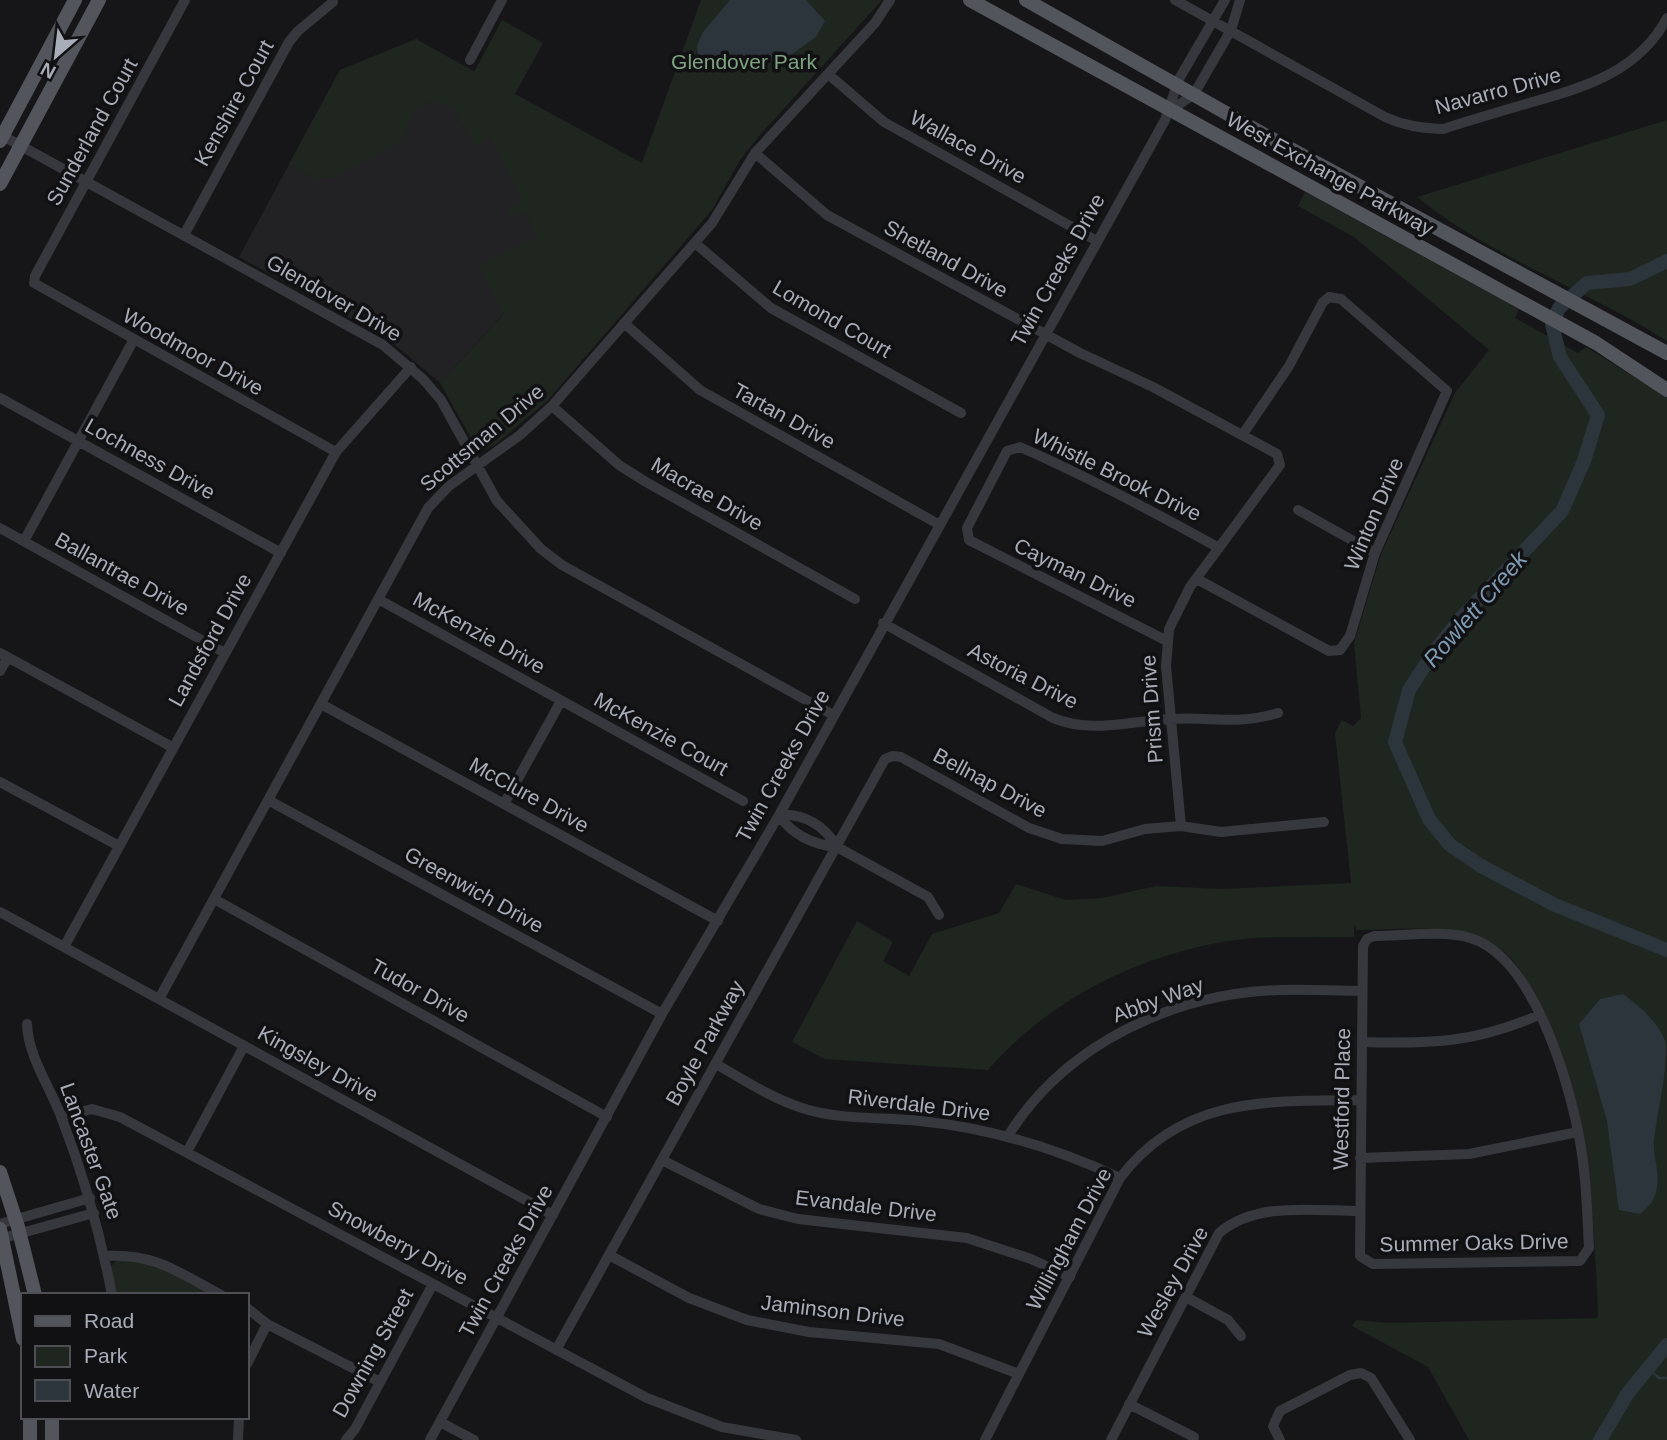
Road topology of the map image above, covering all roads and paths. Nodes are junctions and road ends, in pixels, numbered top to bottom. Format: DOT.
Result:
graph roads {
  1 [pos="75,0"];
  2 [pos="99,0"];
  3 [pos="185,0"];
  4 [pos="502,0"];
  5 [pos="890,0"];
  6 [pos="970,0"];
  7 [pos="1026,0"];
  8 [pos="1175,0"];
  9 [pos="1225,0"];
  10 [pos="1240,0"];
  11 [pos="334,2"];
  12 [pos="1667,18"];
  13 [pos="1211,20"];
  14 [pos="1231,30"];
  15 [pos="470,60"];
  16 [pos="828,75"];
  17 [pos="1176,85"];
  18 [pos="1194,94"];
  19 [pos="1170,111"];
  20 [pos="1,138"];
  21 [pos="21,145"];
  22 [pos="755,153"];
  23 [pos="87,182"];
  24 [pos="0,184"];
  25 [pos="1410,213"];
  26 [pos="184,235"];
  27 [pos="1398,235"];
  28 [pos="1097,240"];
  29 [pos="695,243"];
  30 [pos="34,283"];
  31 [pos="624,323"];
  32 [pos="1044,334"];
  33 [pos="133,341"];
  34 [pos="1667,354"];
  35 [pos="411,367"];
  36 [pos="1667,390"];
  37 [pos="0,398"];
  38 [pos="552,406"];
  39 [pos="961,413"];
  40 [pos="1243,434"];
  41 [pos="78,441"];
  42 [pos="336,452"];
  43 [pos="1279,457"];
  44 [pos="477,465"];
  45 [pos="1298,510"];
  46 [pos="938,524"];
  47 [pos="0,528"];
  48 [pos="967,536"];
  49 [pos="24,541"];
  50 [pos="1219,548"];
  51 [pos="281,553"];
  52 [pos="1375,553"];
  53 [pos="1197,579"];
  54 [pos="378,599"];
  55 [pos="855,599"];
  56 [pos="883,623"];
  57 [pos="1167,641"];
  58 [pos="225,653"];
  59 [pos="4,655"];
  60 [pos="0,671"];
  61 [pos="561,701"];
  62 [pos="321,704"];
  63 [pos="1278,713"];
  64 [pos="833,715"];
  65 [pos="1172,718"];
  66 [pos="172,747"];
  67 [pos="890,756"];
  68 [pos="0,782"];
  69 [pos="268,800"];
  70 [pos="743,801"];
  71 [pos="504,804"];
  72 [pos="779,815"];
  73 [pos="1324,822"];
  74 [pos="1181,826"];
  75 [pos="119,846"];
  76 [pos="837,847"];
  77 [pos="214,899"];
  78 [pos="0,912"];
  79 [pos="939,915"];
  80 [pos="718,922"];
  81 [pos="64,947"];
  82 [pos="1362,991"];
  83 [pos="159,999"];
  84 [pos="662,1014"];
  85 [pos="1539,1015"];
  86 [pos="27,1024"];
  87 [pos="1362,1042"];
  88 [pos="244,1046"];
  89 [pos="716,1064"];
  90 [pos="1361,1100"];
  91 [pos="61,1116"];
  92 [pos="607,1116"];
  93 [pos="1578,1132"];
  94 [pos="1008,1136"];
  95 [pos="187,1152"];
  96 [pos="1360,1158"];
  97 [pos="663,1160"];
  98 [pos="0,1172"];
  99 [pos="1120,1178"];
  100 [pos="90,1198"];
  101 [pos="1360,1211"];
  102 [pos="94,1213"];
  103 [pos="553,1215"];
  104 [pos="16,1219"];
  105 [pos="0,1224"];
  106 [pos="20,1234"];
  107 [pos="1,1236"];
  108 [pos="609,1255"];
  109 [pos="105,1256"];
  110 [pos="1363,1261"];
  111 [pos="1070,1277"];
  112 [pos="433,1284"];
  113 [pos="35,1293"];
  114 [pos="112,1293"];
  115 [pos="217,1293"];
  116 [pos="1186,1297"];
  117 [pos="248,1309"];
  118 [pos="497,1318"];
  119 [pos="267,1324"];
  120 [pos="21,1330"];
  121 [pos="1241,1336"];
  122 [pos="556,1350"];
  123 [pos="250,1352"];
  124 [pos="1019,1374"];
  125 [pos="380,1382"];
  126 [pos="1129,1404"];
  127 [pos="30,1419"];
  128 [pos="51,1419"];
  129 [pos="239,1419"];
  130 [pos="435,1433"];
  131 [pos="1194,1437"];
  132 [pos="30,1440"];
  133 [pos="52,1440"];
  134 [pos="238,1440"];
  135 [pos="346,1440"];
  136 [pos="474,1440"];
  137 [pos="796,1440"];
  138 [pos="985,1440"];
  139 [pos="1111,1440"];
  140 [pos="1280,1440"];
  141 [pos="1410,1440"];
  1 -- 20 [label="main road"];
  2 -- 21 [label="main road"];
  3 -- 23 [label="street, Sunderland Court"];
  4 -- 15 [label="street"];
  5 -- 16 [label="street, Scottsman Drive"];
  6 -- 19 [label="main road, West Exchange Parkway"];
  7 -- 17 [label="main road, West Exchange Parkway"];
  8 -- 13 [label="street, Navarro Drive"];
  9 -- 13 [label="street, Twin Creeks Drive"];
  10 -- 14 [label="street, Twin Creeks Drive"];
  11 -- 26 [label="street, Kenshire Court"];
  12 -- 14 [label="street, Navarro Drive"];
  13 -- 14 [label="street, Navarro Drive"];
  13 -- 17 [label="street, Twin Creeks Drive"];
  14 -- 18 [label="street, Twin Creeks Drive"];
  16 -- 22 [label="street, Scottsman Drive"];
  16 -- 28 [label="street, Wallace Drive"];
  17 -- 18 [label="main road, West Exchange Parkway"];
  17 -- 19 [label="street, Twin Creeks Drive"];
  18 -- 19 [label="street, Twin Creeks Drive"];
  18 -- 25 [label="main road, West Exchange Parkway"];
  19 -- 27 [label="main road, West Exchange Parkway"];
  19 -- 28 [label="street, Twin Creeks Drive"];
  20 -- 21 [label="street, Glendover Drive"];
  21 -- 23 [label="street, Glendover Drive"];
  21 -- 24 [label="main road"];
  22 -- 29 [label="street, Scottsman Drive"];
  22 -- 32 [label="street, Shetland Drive"];
  23 -- 26 [label="street, Glendover Drive"];
  23 -- 30 [label="street, Sunderland Court"];
  25 -- 27 [label="main road"];
  25 -- 34 [label="main road, West Exchange Parkway"];
  26 -- 35 [label="street, Glendover Drive"];
  27 -- 36 [label="main road, West Exchange Parkway"];
  28 -- 32 [label="street, Twin Creeks Drive"];
  29 -- 31 [label="street, Scottsman Drive"];
  29 -- 39 [label="street, Lomond Court"];
  30 -- 33 [label="street, Woodmoor Drive"];
  31 -- 38 [label="street, Scottsman Drive"];
  31 -- 46 [label="street, Tartan Drive"];
  32 -- 40 [label="street, Shetland Drive"];
  32 -- 46 [label="street, Twin Creeks Drive"];
  33 -- 41 [label="street"];
  33 -- 42 [label="street, Woodmoor Drive"];
  35 -- 42 [label="street, Landsford Drive"];
  35 -- 44 [label="street, Glendover Drive"];
  37 -- 41 [label="street, Lochness Drive"];
  38 -- 44 [label="street, Scottsman Drive"];
  38 -- 55 [label="street, Macrae Drive"];
  40 -- 43 [label="street, Shetland Drive"];
  40 -- 52 [label="street, Winton Drive"];
  41 -- 49 [label="street"];
  41 -- 51 [label="street, Lochness Drive"];
  42 -- 51 [label="street, Landsford Drive"];
  43 -- 50 [label="street, Prism Drive"];
  44 -- 54 [label="street, Scottsman Drive"];
  44 -- 64 [label="street, Glendover Drive"];
  45 -- 52 [label="street"];
  46 -- 56 [label="street, Twin Creeks Drive"];
  47 -- 49 [label="street, Ballantrae Drive"];
  48 -- 50 [label="street, Whistle Brook Drive"];
  48 -- 57 [label="street, Cayman Drive"];
  49 -- 58 [label="street, Ballantrae Drive"];
  50 -- 53 [label="street, Prism Drive"];
  51 -- 58 [label="street, Landsford Drive"];
  52 -- 53 [label="street, Winton Drive"];
  53 -- 57 [label="street, Prism Drive"];
  54 -- 61 [label="street, McKenzie Drive"];
  54 -- 62 [label="street, Scottsman Drive"];
  56 -- 64 [label="street, Twin Creeks Drive"];
  56 -- 65 [label="street, Astoria Drive"];
  57 -- 65 [label="street, Prism Drive"];
  58 -- 66 [label="street, Landsford Drive"];
  59 -- 60 [label="street"];
  59 -- 66 [label="street"];
  61 -- 70 [label="street, McKenzie Court"];
  61 -- 71 [label="street"];
  62 -- 69 [label="street, Scottsman Drive"];
  62 -- 71 [label="street, McClure Drive"];
  63 -- 65 [label="street, Astoria Drive"];
  64 -- 72 [label="street, Twin Creeks Drive"];
  65 -- 74 [label="street, Prism Drive"];
  66 -- 75 [label="street, Landsford Drive"];
  67 -- 74 [label="street, Bellnap Drive"];
  67 -- 76 [label="street, Boyle Parkway"];
  68 -- 75 [label="street"];
  69 -- 77 [label="street, Scottsman Drive"];
  69 -- 84 [label="street, Greenwich Drive"];
  71 -- 80 [label="street, McClure Drive"];
  72 -- 76 [label="street"];
  72 -- 76 [label="street"];
  72 -- 80 [label="street, Twin Creeks Drive"];
  73 -- 74 [label="street, Bellnap Drive"];
  75 -- 81 [label="street, Landsford Drive"];
  76 -- 79 [label="street"];
  76 -- 89 [label="street, Boyle Parkway"];
  77 -- 83 [label="street, Scottsman Drive"];
  77 -- 92 [label="street, Tudor Drive"];
  78 -- 81 [label="street, Kingsley Drive"];
  80 -- 84 [label="street, Twin Creeks Drive"];
  81 -- 83 [label="street, Kingsley Drive"];
  82 -- 85 [label="street, Westford Place"];
  82 -- 87 [label="street, Westford Place"];
  82 -- 94 [label="street, Abby Way"];
  83 -- 88 [label="street, Kingsley Drive"];
  84 -- 92 [label="street, Twin Creeks Drive"];
  85 -- 87 [label="street"];
  85 -- 93 [label="street"];
  86 -- 91 [label="street, Lancaster Gate"];
  87 -- 90 [label="street, Westford Place"];
  88 -- 95 [label="street"];
  88 -- 103 [label="street, Kingsley Drive"];
  89 -- 94 [label="street, Riverdale Drive"];
  89 -- 97 [label="street, Boyle Parkway"];
  90 -- 96 [label="street, Westford Place"];
  90 -- 99 [label="street, Willingham Drive"];
  91 -- 95 [label="street, Snowberry Drive"];
  91 -- 100 [label="street, Lancaster Gate"];
  92 -- 103 [label="street, Twin Creeks Drive"];
  93 -- 96 [label="street"];
  93 -- 110 [label="street, Summer Oaks Drive"];
  94 -- 99 [label="street, Riverdale Drive"];
  95 -- 112 [label="street, Snowberry Drive"];
  96 -- 101 [label="street, Westford Place"];
  97 -- 108 [label="street, Boyle Parkway"];
  97 -- 111 [label="street, Evandale Drive"];
  98 -- 104 [label="main road"];
  99 -- 111 [label="street, Willingham Drive"];
  100 -- 102 [label="street, Lancaster Gate"];
  100 -- 104 [label="street"];
  101 -- 110 [label="street, Westford Place"];
  101 -- 116 [label="street, Wesley Drive"];
  102 -- 106 [label="street"];
  102 -- 109 [label="street, Lancaster Gate"];
  103 -- 118 [label="street, Twin Creeks Drive"];
  104 -- 105 [label="street"];
  104 -- 106 [label="main road"];
  106 -- 107 [label="street"];
  106 -- 113 [label="main road"];
  107 -- 120 [label="main road"];
  108 -- 122 [label="street, Boyle Parkway"];
  108 -- 124 [label="street, Jaminson Drive"];
  109 -- 114 [label="street, Lancaster Gate"];
  109 -- 115 [label="street"];
  111 -- 124 [label="street, Willingham Drive"];
  112 -- 118 [label="street, Snowberry Drive"];
  112 -- 125 [label="street, Downing Street"];
  116 -- 121 [label="street"];
  116 -- 126 [label="street, Wesley Drive"];
  117 -- 119 [label="street"];
  118 -- 122 [label="street, Snowberry Drive"];
  118 -- 130 [label="street, Twin Creeks Drive"];
  119 -- 123 [label="street"];
  119 -- 125 [label="street"];
  122 -- 137 [label="street, Snowberry Drive"];
  124 -- 138 [label="street, Willingham Drive"];
  125 -- 135 [label="street, Downing Street"];
  126 -- 131 [label="street"];
  126 -- 139 [label="street, Wesley Drive"];
  127 -- 132 [label="main road"];
  128 -- 133 [label="main road"];
  129 -- 134 [label="street"];
  130 -- 136 [label="street"];
  140 -- 141 [label="street"];
}
